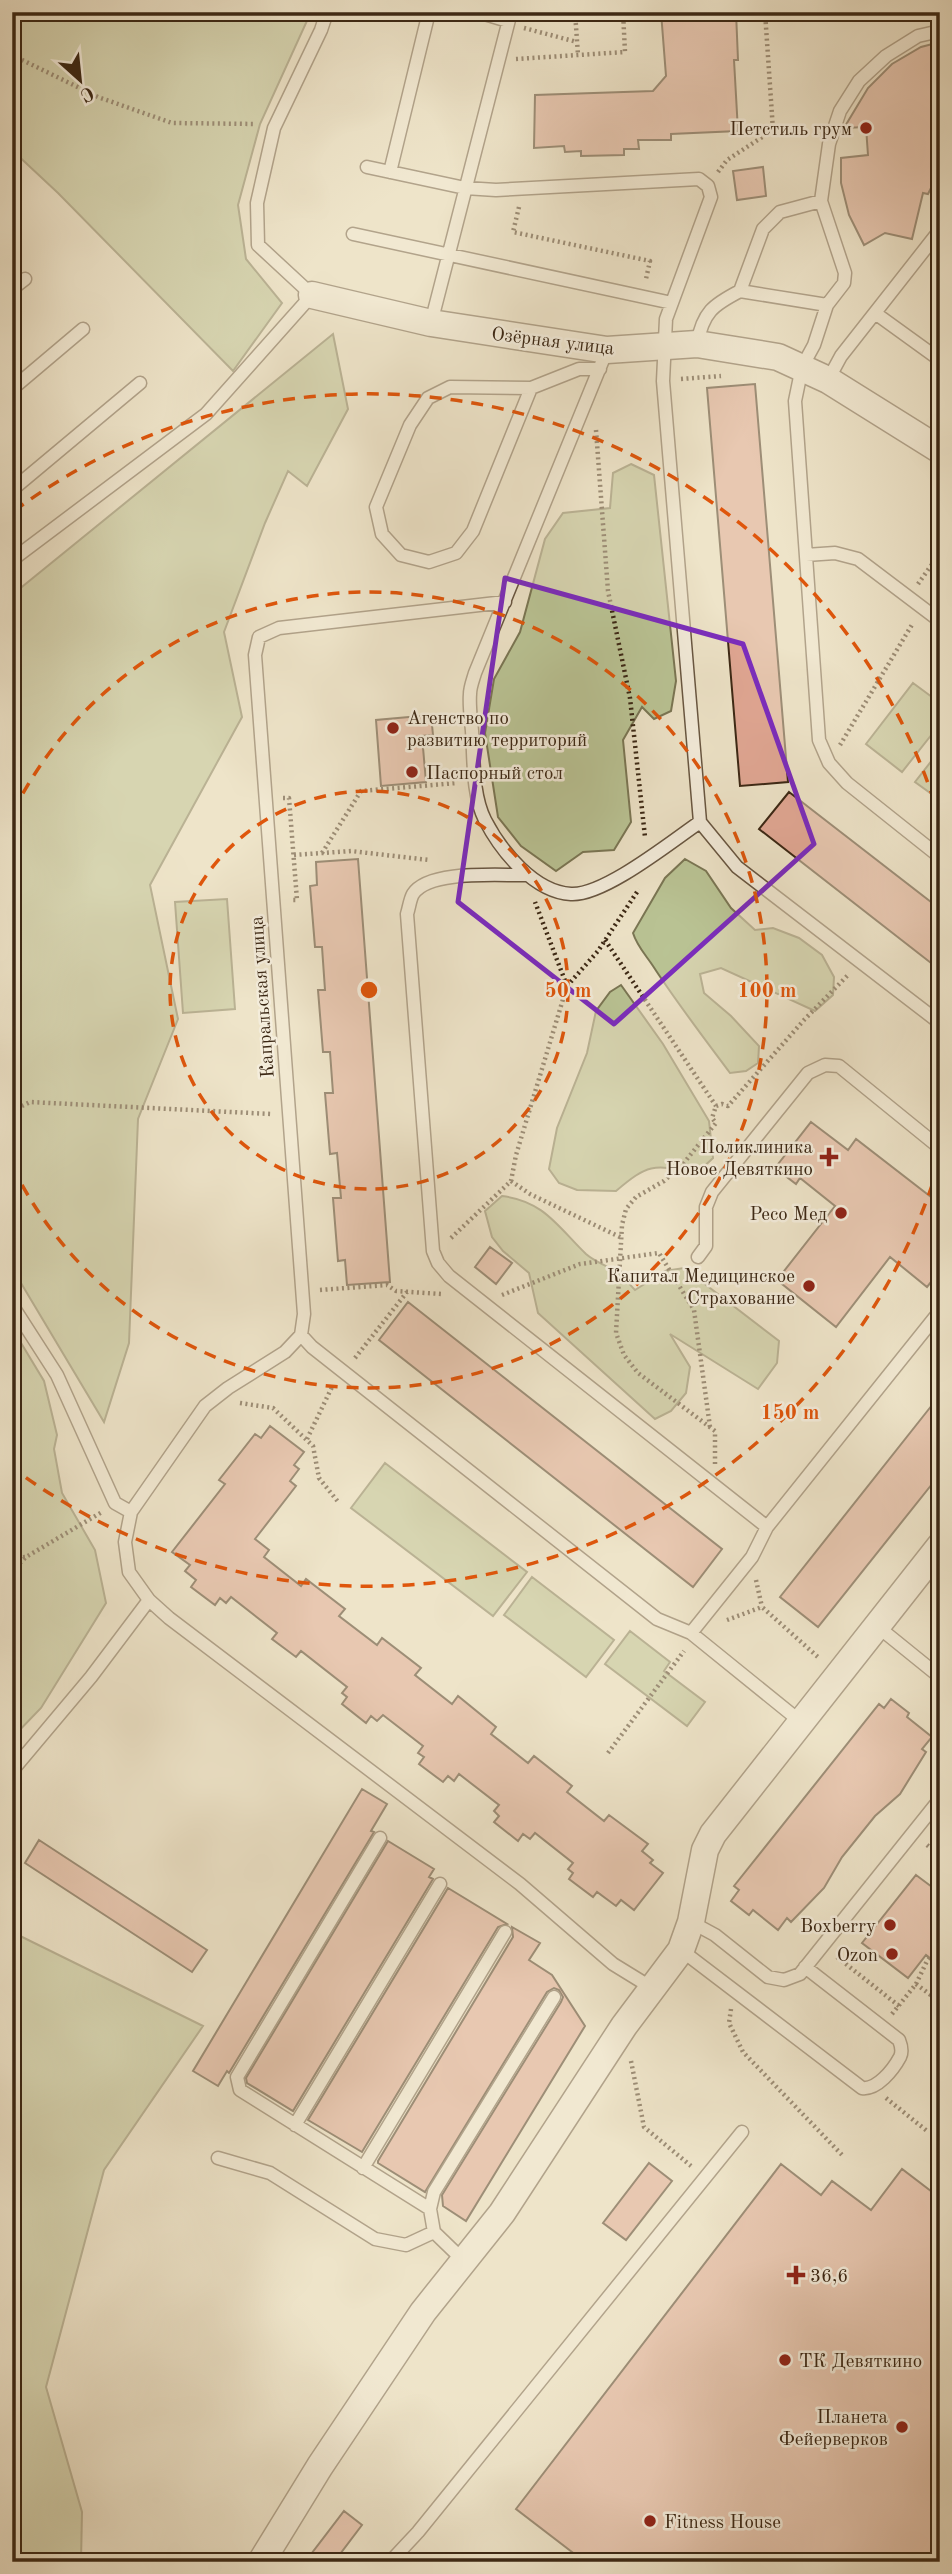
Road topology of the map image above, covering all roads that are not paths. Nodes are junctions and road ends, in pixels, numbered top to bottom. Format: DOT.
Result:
graph roads {
  1 [pos="327,12"];
  2 [pos="432,12"];
  3 [pos="478,12"];
  4 [pos="509,19"];
  5 [pos="940,30"];
  6 [pos="367,167"];
  7 [pos="390,172"];
  8 [pos="465,188"];
  9 [pos="821,201"];
  10 [pos="940,230"];
  11 [pos="353,234"];
  12 [pos="448,255"];
  13 [pos="25,279"];
  14 [pos="12,289"];
  15 [pos="740,291"];
  16 [pos="313,295"];
  17 [pos="672,303"];
  18 [pos="827,305"];
  19 [pos="875,313"];
  20 [pos="430,323"];
  21 [pos="83,329"];
  22 [pos="697,344"];
  23 [pos="663,346"];
  24 [pos="603,360"];
  25 [pos="940,360"];
  26 [pos="802,367"];
  27 [pos="828,380"];
  28 [pos="140,383"];
  29 [pos="531,388"];
  30 [pos="12,389"];
  31 [pos="940,450"];
  32 [pos="12,490"];
  33 [pos="806,555"];
  34 [pos="12,560"];
  35 [pos="505,602"];
  36 [pos="940,621"];
  37 [pos="700,822"];
  38 [pos="940,858"];
  39 [pos="528,875"];
  40 [pos="940,1023"];
  41 [pos="940,1148"];
  42 [pos="698,1257"];
  43 [pos="12,1305"];
  44 [pos="940,1311"];
  45 [pos="300,1335"];
  46 [pos="131,1512"];
  47 [pos="767,1527"];
  48 [pos="940,1546"];
  49 [pos="149,1600"];
  50 [pos="877,1626"];
  51 [pos="691,1633"];
  52 [pos="940,1677"];
  53 [pos="801,1722"];
  54 [pos="12,1771"];
  55 [pos="940,1799"];
  56 [pos="380,1838"];
  57 [pos="440,1884"];
  58 [pos="691,1922"];
  59 [pos="505,1932"];
  60 [pos="681,1950"];
  61 [pos="806,1967"];
  62 [pos="652,1988"];
  63 [pos="554,1997"];
  64 [pos="295,2125"];
  65 [pos="742,2132"];
  66 [pos="218,2158"];
  67 [pos="363,2168"];
  68 [pos="430,2209"];
  69 [pos="434,2232"];
  70 [pos="464,2261"];
  71 [pos="261,2562"];
  72 [pos="390,2562"];
  1 -- 16 [label="lane"];
  2 -- 7 [label="lane"];
  3 -- 4 [label="lane"];
  4 -- 8 [label="lane"];
  5 -- 9 [label="lane"];
  6 -- 7 [label="lane"];
  7 -- 8 [label="lane"];
  8 -- 12 [label="lane"];
  8 -- 17 [label="lane"];
  9 -- 15 [label="lane"];
  9 -- 18 [label="lane"];
  10 -- 19 [label="lane"];
  11 -- 12 [label="lane"];
  12 -- 17 [label="lane"];
  12 -- 20 [label="lane"];
  13 -- 14 [label="lane"];
  15 -- 18 [label="lane"];
  15 -- 22 [label="lane"];
  16 -- 20 [label="street, Озёрная улица"];
  16 -- 34 [label="lane"];
  17 -- 23 [label="lane"];
  18 -- 26 [label="lane"];
  19 -- 25 [label="lane"];
  19 -- 27 [label="lane"];
  20 -- 24 [label="street, Озёрная улица"];
  21 -- 30 [label="lane"];
  22 -- 23 [label="street, Озёрная улица"];
  22 -- 26 [label="street, Озёрная улица"];
  23 -- 24 [label="street, Озёрная улица"];
  23 -- 37 [label="lane"];
  24 -- 29 [label="lane"];
  24 -- 35 [label="lane"];
  26 -- 27 [label="street, Озёрная улица"];
  26 -- 33 [label="lane"];
  27 -- 31 [label="street, Озёрная улица"];
  28 -- 32 [label="lane"];
  29 -- 29 [label="lane"];
  33 -- 36 [label="lane"];
  33 -- 38 [label="lane"];
  35 -- 39 [label="lane"];
  35 -- 45 [label="lane, Капральская улица"];
  37 -- 39 [label="lane"];
  37 -- 40 [label="lane"];
  39 -- 47 [label="lane"];
  41 -- 42 [label="lane"];
  43 -- 46 [label="lane"];
  44 -- 47 [label="lane"];
  45 -- 46 [label="lane"];
  45 -- 51 [label="lane"];
  46 -- 49 [label="lane"];
  47 -- 51 [label="lane"];
  48 -- 50 [label="street"];
  49 -- 54 [label="lane"];
  49 -- 62 [label="lane"];
  50 -- 52 [label="lane"];
  50 -- 53 [label="street"];
  51 -- 53 [label="lane"];
  53 -- 58 [label="street"];
  55 -- 61 [label="lane"];
  56 -- 64 [label="lane"];
  57 -- 64 [label="lane"];
  58 -- 60 [label="street"];
  58 -- 61 [label="lane"];
  59 -- 67 [label="lane"];
  60 -- 61 [label="lane"];
  60 -- 62 [label="street"];
  62 -- 70 [label="street"];
  63 -- 68 [label="lane"];
  64 -- 67 [label="lane"];
  65 -- 72 [label="lane"];
  66 -- 69 [label="lane"];
  67 -- 68 [label="lane"];
  68 -- 69 [label="lane"];
  69 -- 70 [label="lane"];
  70 -- 71 [label="street"];
}
